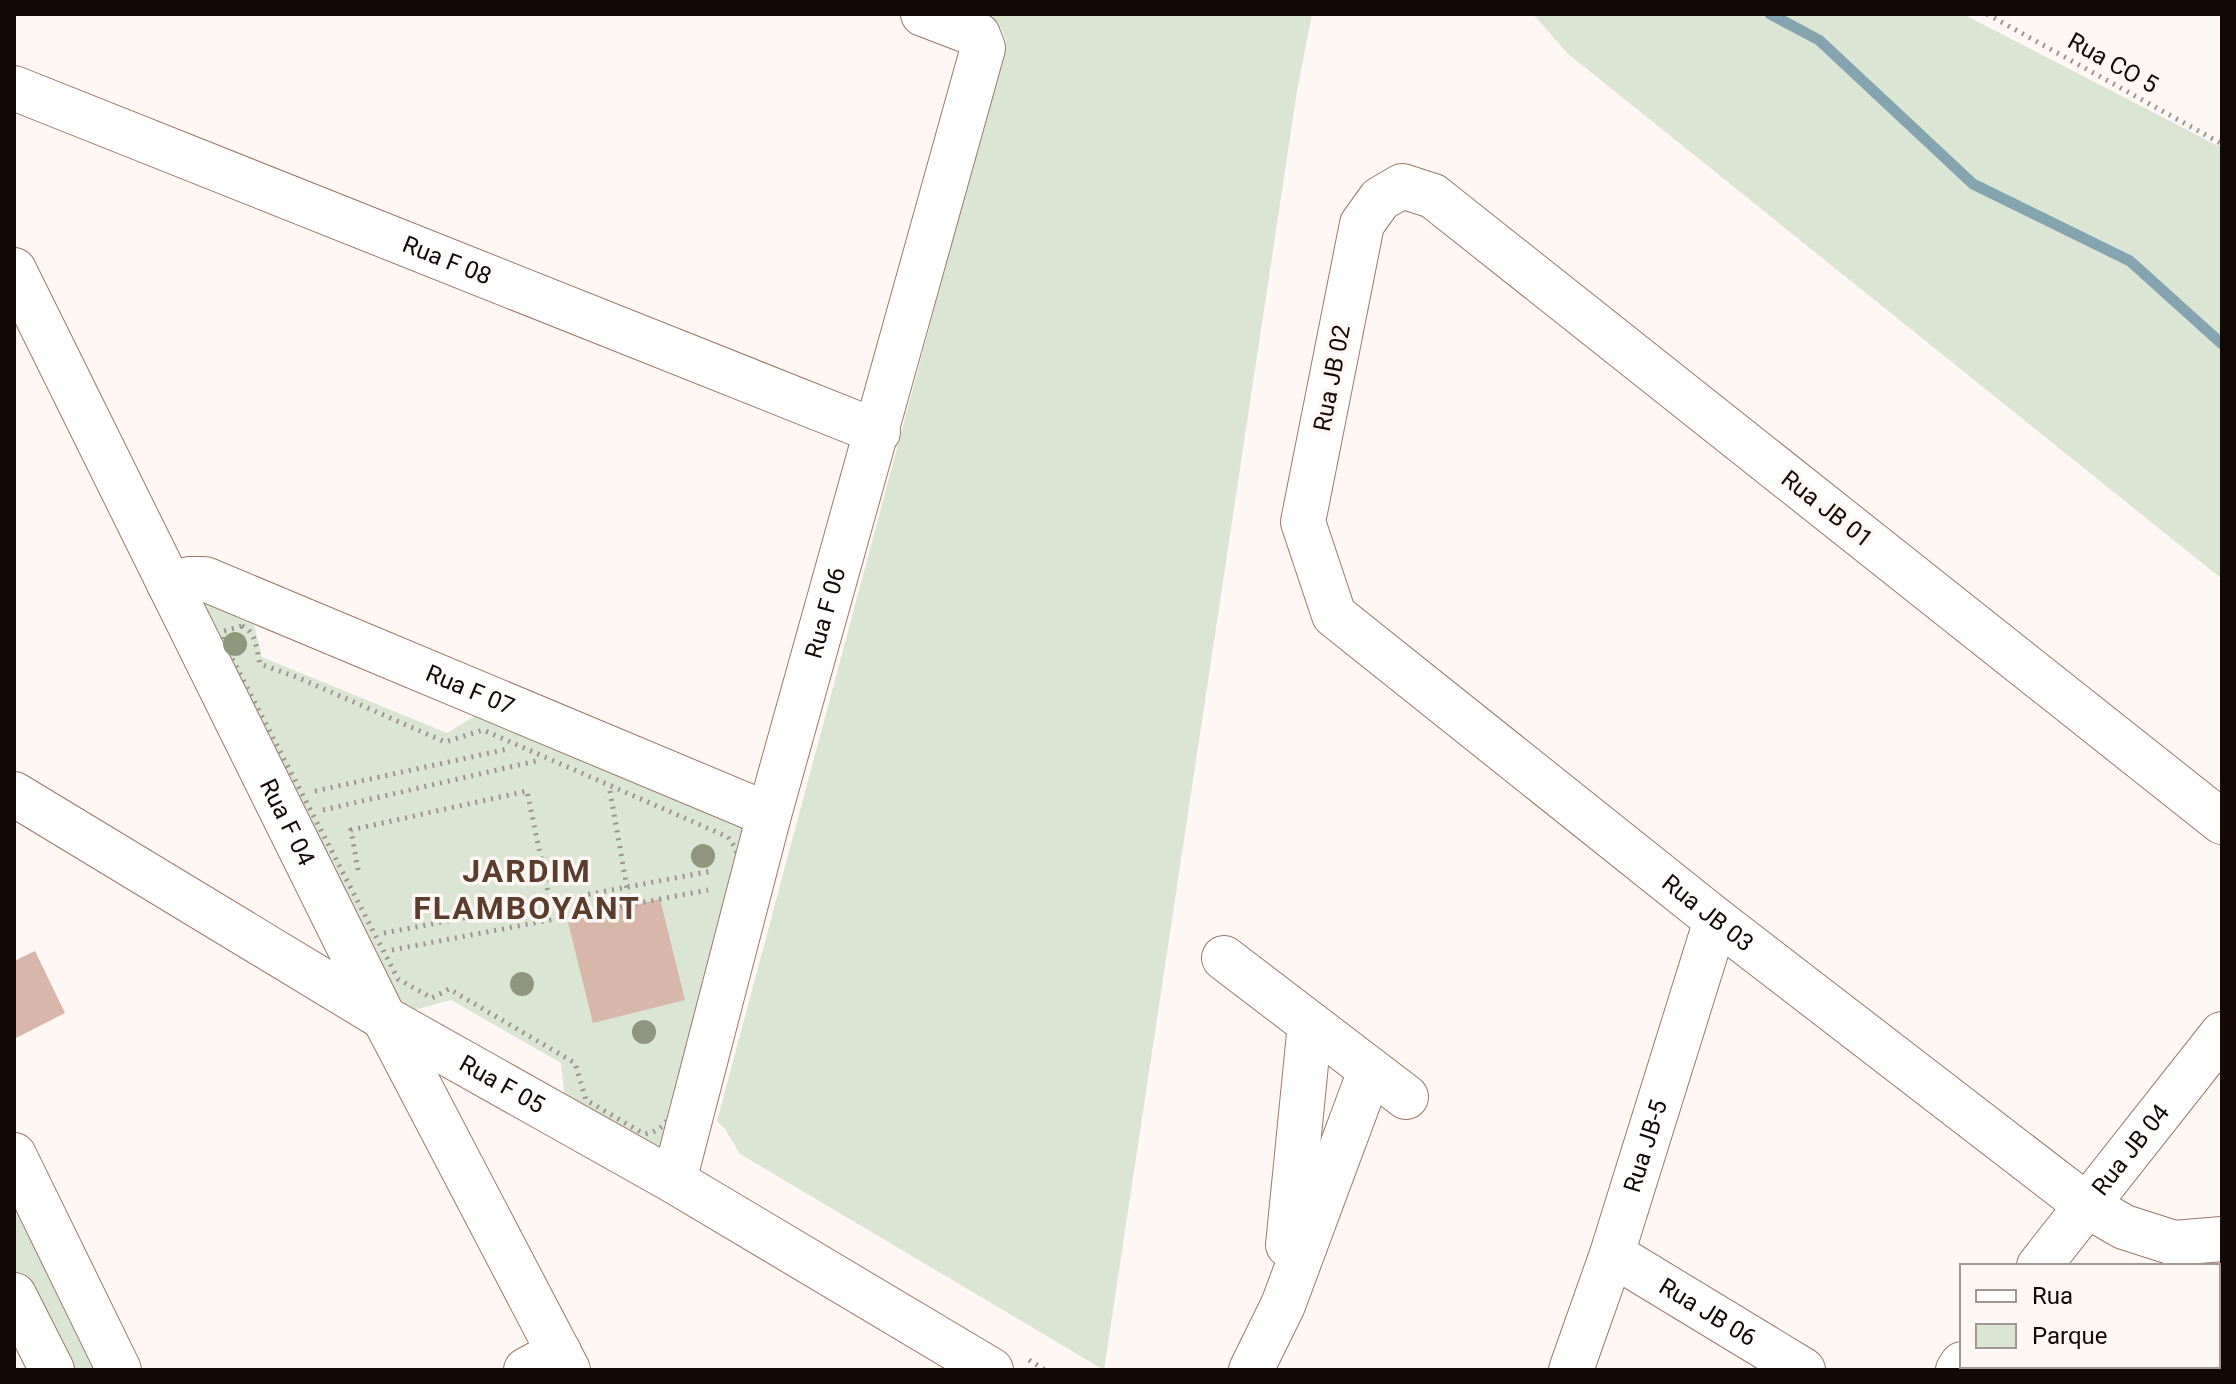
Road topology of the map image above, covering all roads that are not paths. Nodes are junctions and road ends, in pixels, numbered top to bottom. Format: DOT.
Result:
graph roads {
  1 [pos="923,14"];
  2 [pos="14,88"];
  3 [pos="1433,196"];
  4 [pos="14,270"];
  5 [pos="878,432"];
  6 [pos="169,584"];
  7 [pos="1334,615"];
  8 [pos="14,794"];
  9 [pos="769,815"];
  10 [pos="2222,822"];
  11 [pos="1716,920"];
  12 [pos="1224,958"];
  13 [pos="384,1018"];
  14 [pos="1310,1024"];
  15 [pos="2222,1034"];
  16 [pos="1370,1071"];
  17 [pos="1406,1097"];
  18 [pos="14,1155"];
  19 [pos="674,1181"];
  20 [pos="2086,1205"];
  21 [pos="2222,1239"];
  22 [pos="1612,1254"];
  23 [pos="2041,1264"];
  24 [pos="14,1295"];
  25 [pos="1283,1305"];
  26 [pos="551,1364"];
  27 [pos="52,1370"];
  28 [pos="119,1370"];
  29 [pos="991,1370"];
  30 [pos="1251,1370"];
  31 [pos="1571,1370"];
  32 [pos="1803,1370"];
  1 -- 5 [label="street, Rua F 06"];
  2 -- 5 [label="street, Rua F 08"];
  3 -- 7 [label="street, Rua JB 02"];
  3 -- 10 [label="street, Rua JB 01"];
  4 -- 6 [label="street, Rua F 04"];
  5 -- 9 [label="street, Rua F 06"];
  6 -- 9 [label="street, Rua F 07"];
  6 -- 13 [label="street, Rua F 04"];
  7 -- 11 [label="street, Rua JB 03"];
  8 -- 13 [label="street, Rua F 05"];
  9 -- 19 [label="street, Rua F 06"];
  11 -- 20 [label="street, Rua JB 03"];
  11 -- 22 [label="street, Rua JB-5"];
  12 -- 14 [label="street"];
  13 -- 19 [label="street, Rua F 05"];
  13 -- 26 [label="street, Rua F 04"];
  14 -- 16 [label="street"];
  14 -- 25 [label="street"];
  15 -- 20 [label="street, Rua JB 04"];
  16 -- 17 [label="street"];
  16 -- 25 [label="street"];
  18 -- 28 [label="street"];
  19 -- 29 [label="street, Rua F 05"];
  20 -- 21 [label="street, Rua JB 03"];
  20 -- 23 [label="street, Rua JB 04"];
  22 -- 31 [label="street, Rua JB-5"];
  22 -- 32 [label="street, Rua JB 06"];
  24 -- 27 [label="street"];
  25 -- 30 [label="street"];
}
